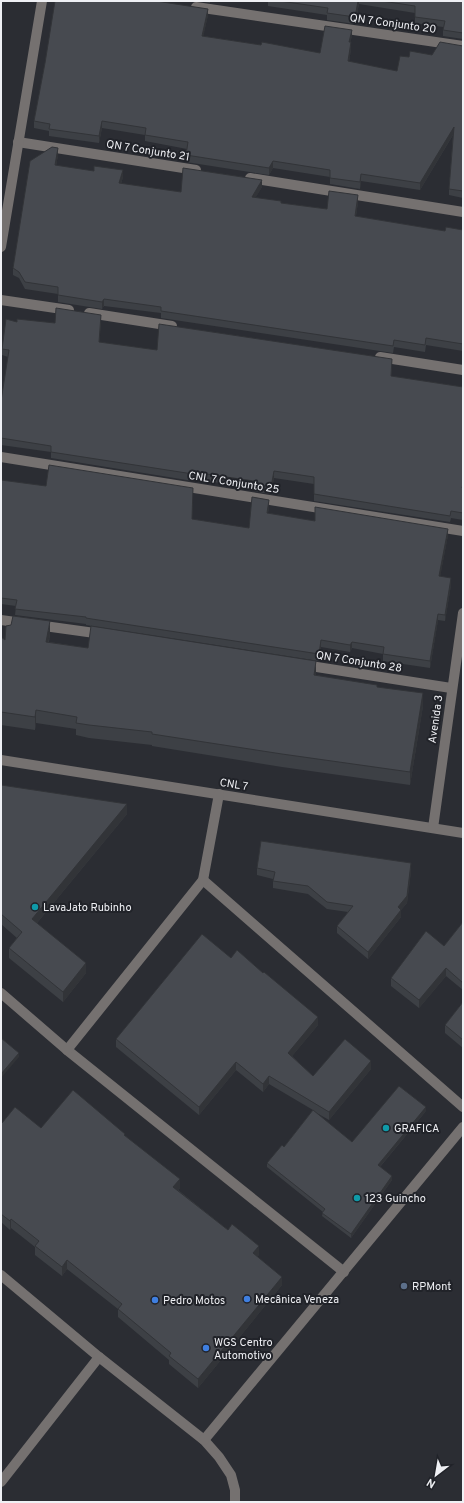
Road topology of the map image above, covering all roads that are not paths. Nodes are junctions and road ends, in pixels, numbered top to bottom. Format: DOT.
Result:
graph roads {
  1 [pos="42,1"];
  2 [pos="185,6"];
  3 [pos="463,46"];
  4 [pos="18,142"];
  5 [pos="205,171"];
  6 [pos="237,176"];
  7 [pos="463,212"];
  8 [pos="1,247"];
  9 [pos="1,300"];
  10 [pos="181,327"];
  11 [pos="369,356"];
  12 [pos="463,370"];
  13 [pos="1,457"];
  14 [pos="463,531"];
  15 [pos="463,613"];
  16 [pos="1,620"];
  17 [pos="108,634"];
  18 [pos="295,663"];
  19 [pos="452,688"];
  20 [pos="1,760"];
  21 [pos="219,794"];
  22 [pos="432,828"];
  23 [pos="463,833"];
  24 [pos="203,880"];
  25 [pos="1,993"];
  26 [pos="67,1050"];
  27 [pos="463,1107"];
  28 [pos="463,1128"];
  29 [pos="344,1272"];
  30 [pos="1,1275"];
  31 [pos="100,1357"];
  32 [pos="204,1440"];
  33 [pos="1,1482"];
  34 [pos="235,1502"];
  1 -- 4 [label="street"];
  2 -- 3 [label="street, QN 7 Conjunto 20"];
  4 -- 5 [label="street, QN 7 Conjunto 21"];
  4 -- 8 [label="street"];
  6 -- 7 [label="street"];
  9 -- 10 [label="street"];
  11 -- 12 [label="street"];
  13 -- 14 [label="street, CNL 7 Conjunto 25"];
  15 -- 19 [label="street, Avenida 3"];
  16 -- 17 [label="street"];
  18 -- 19 [label="street, QN 7 Conjunto 28"];
  19 -- 22 [label="street, Avenida 3"];
  20 -- 21 [label="street, CNL 7"];
  21 -- 22 [label="street, CNL 7"];
  21 -- 24 [label="street"];
  22 -- 23 [label="street, CNL 7"];
  24 -- 26 [label="street"];
  24 -- 27 [label="street"];
  25 -- 26 [label="street"];
  26 -- 29 [label="street"];
  28 -- 29 [label="street"];
  29 -- 32 [label="street"];
  30 -- 31 [label="street"];
  31 -- 32 [label="street"];
  31 -- 33 [label="street"];
  32 -- 34 [label="street"];
}
